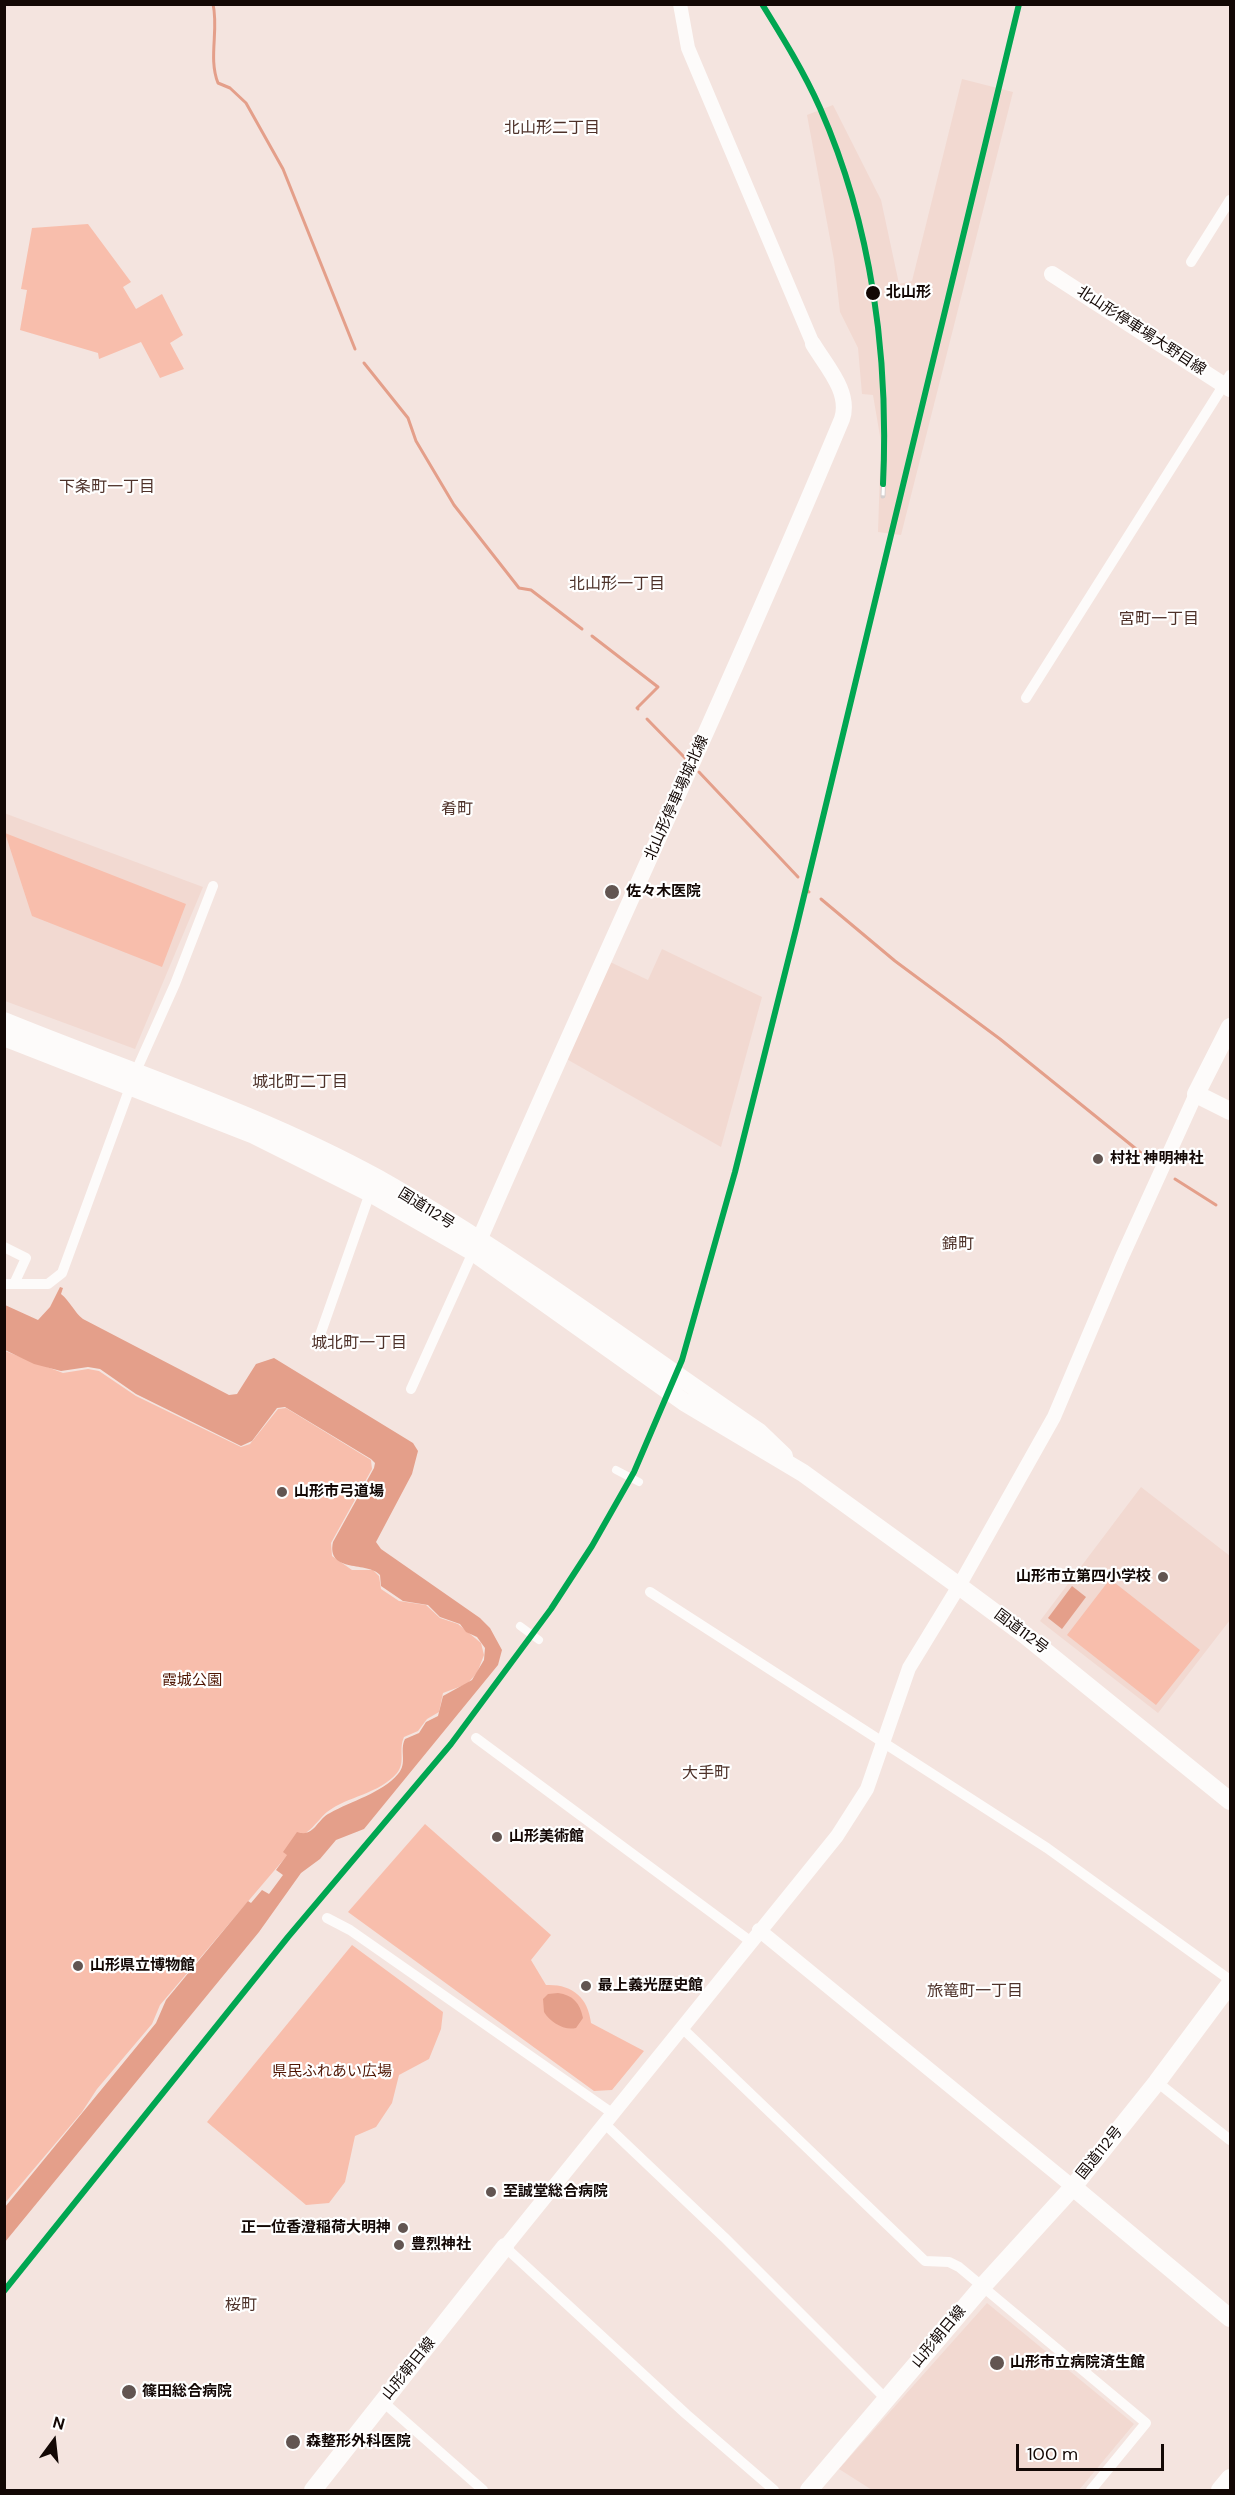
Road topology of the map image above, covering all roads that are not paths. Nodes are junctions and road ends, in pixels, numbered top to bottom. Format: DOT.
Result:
graph roads {
  1 [pos="680,4"];
  2 [pos="1230,200"];
  3 [pos="1191,262"];
  4 [pos="1052,273"];
  5 [pos="813,344"];
  6 [pos="1228,383"];
  7 [pos="1026,698"];
  8 [pos="213,886"];
  9 [pos="4,1021"];
  10 [pos="1230,1028"];
  11 [pos="4,1037"];
  12 [pos="134,1078"];
  13 [pos="1196,1094"];
  14 [pos="1230,1111"];
  15 [pos="370,1192"];
  16 [pos="4,1247"];
  17 [pos="476,1247"];
  18 [pos="9,1284"];
  19 [pos="320,1335"];
  20 [pos="411,1389"];
  21 [pos="616,1470"];
  22 [pos="639,1482"];
  23 [pos="960,1586"];
  24 [pos="650,1592"];
  25 [pos="520,1626"];
  26 [pos="539,1640"];
  27 [pos="476,1738"];
  28 [pos="883,1741"];
  29 [pos="1230,1801"];
  30 [pos="327,1918"];
  31 [pos="755,1935"];
  32 [pos="1230,1982"];
  33 [pos="681,2027"];
  34 [pos="1157,2082"];
  35 [pos="608,2118"];
  36 [pos="1230,2140"];
  37 [pos="1073,2187"];
  38 [pos="505,2247"];
  39 [pos="982,2287"];
  40 [pos="1230,2318"];
  41 [pos="886,2400"];
  42 [pos="382,2401"];
  43 [pos="1230,2478"];
  44 [pos="1094,2487"];
  45 [pos="312,2490"];
  46 [pos="483,2490"];
  47 [pos="774,2490"];
  48 [pos="809,2490"];
  49 [pos="1108,2490"];
  50 [pos="1220,2490"];
  1 -- 5 [label="street"];
  2 -- 3 [label="street"];
  4 -- 6 [label="main road, 北山形停車場大野目線"];
  5 -- 17 [label="main road, 北山形停車場城北線"];
  6 -- 7 [label="street"];
  8 -- 12 [label="street"];
  9 -- 12 [label="main road, 国道112号"];
  10 -- 13 [label="main road"];
  11 -- 12 [label="main road, 国道112号"];
  12 -- 15 [label="main road, 国道112号"];
  12 -- 17 [label="main road, 国道112号"];
  12 -- 18 [label="street"];
  13 -- 14 [label="main road"];
  13 -- 23 [label="street"];
  15 -- 17 [label="main road, 国道112号"];
  15 -- 19 [label="street"];
  16 -- 18 [label="street"];
  17 -- 20 [label="street"];
  17 -- 23 [label="main road, 国道112号"];
  21 -- 22 [label="street"];
  23 -- 28 [label="street"];
  23 -- 29 [label="main road, 国道112号"];
  24 -- 28 [label="street"];
  25 -- 26 [label="street"];
  27 -- 31 [label="street"];
  28 -- 31 [label="street"];
  28 -- 32 [label="street"];
  30 -- 35 [label="street"];
  31 -- 33 [label="street"];
  31 -- 37 [label="street"];
  32 -- 34 [label="main road, 国道112号"];
  33 -- 35 [label="street"];
  33 -- 39 [label="street"];
  34 -- 36 [label="street"];
  34 -- 37 [label="main road, 国道112号"];
  35 -- 38 [label="street"];
  35 -- 41 [label="street"];
  37 -- 39 [label="main road, 山形朝日線"];
  37 -- 40 [label="main road, 国道112号"];
  38 -- 42 [label="main road, 山形朝日線"];
  38 -- 47 [label="street"];
  39 -- 41 [label="main road, 山形朝日線"];
  39 -- 44 [label="street"];
  41 -- 48 [label="main road, 山形朝日線"];
  42 -- 45 [label="main road, 山形朝日線"];
  42 -- 46 [label="street"];
  43 -- 50 [label="main road"];
  44 -- 49 [label="street"];
}
